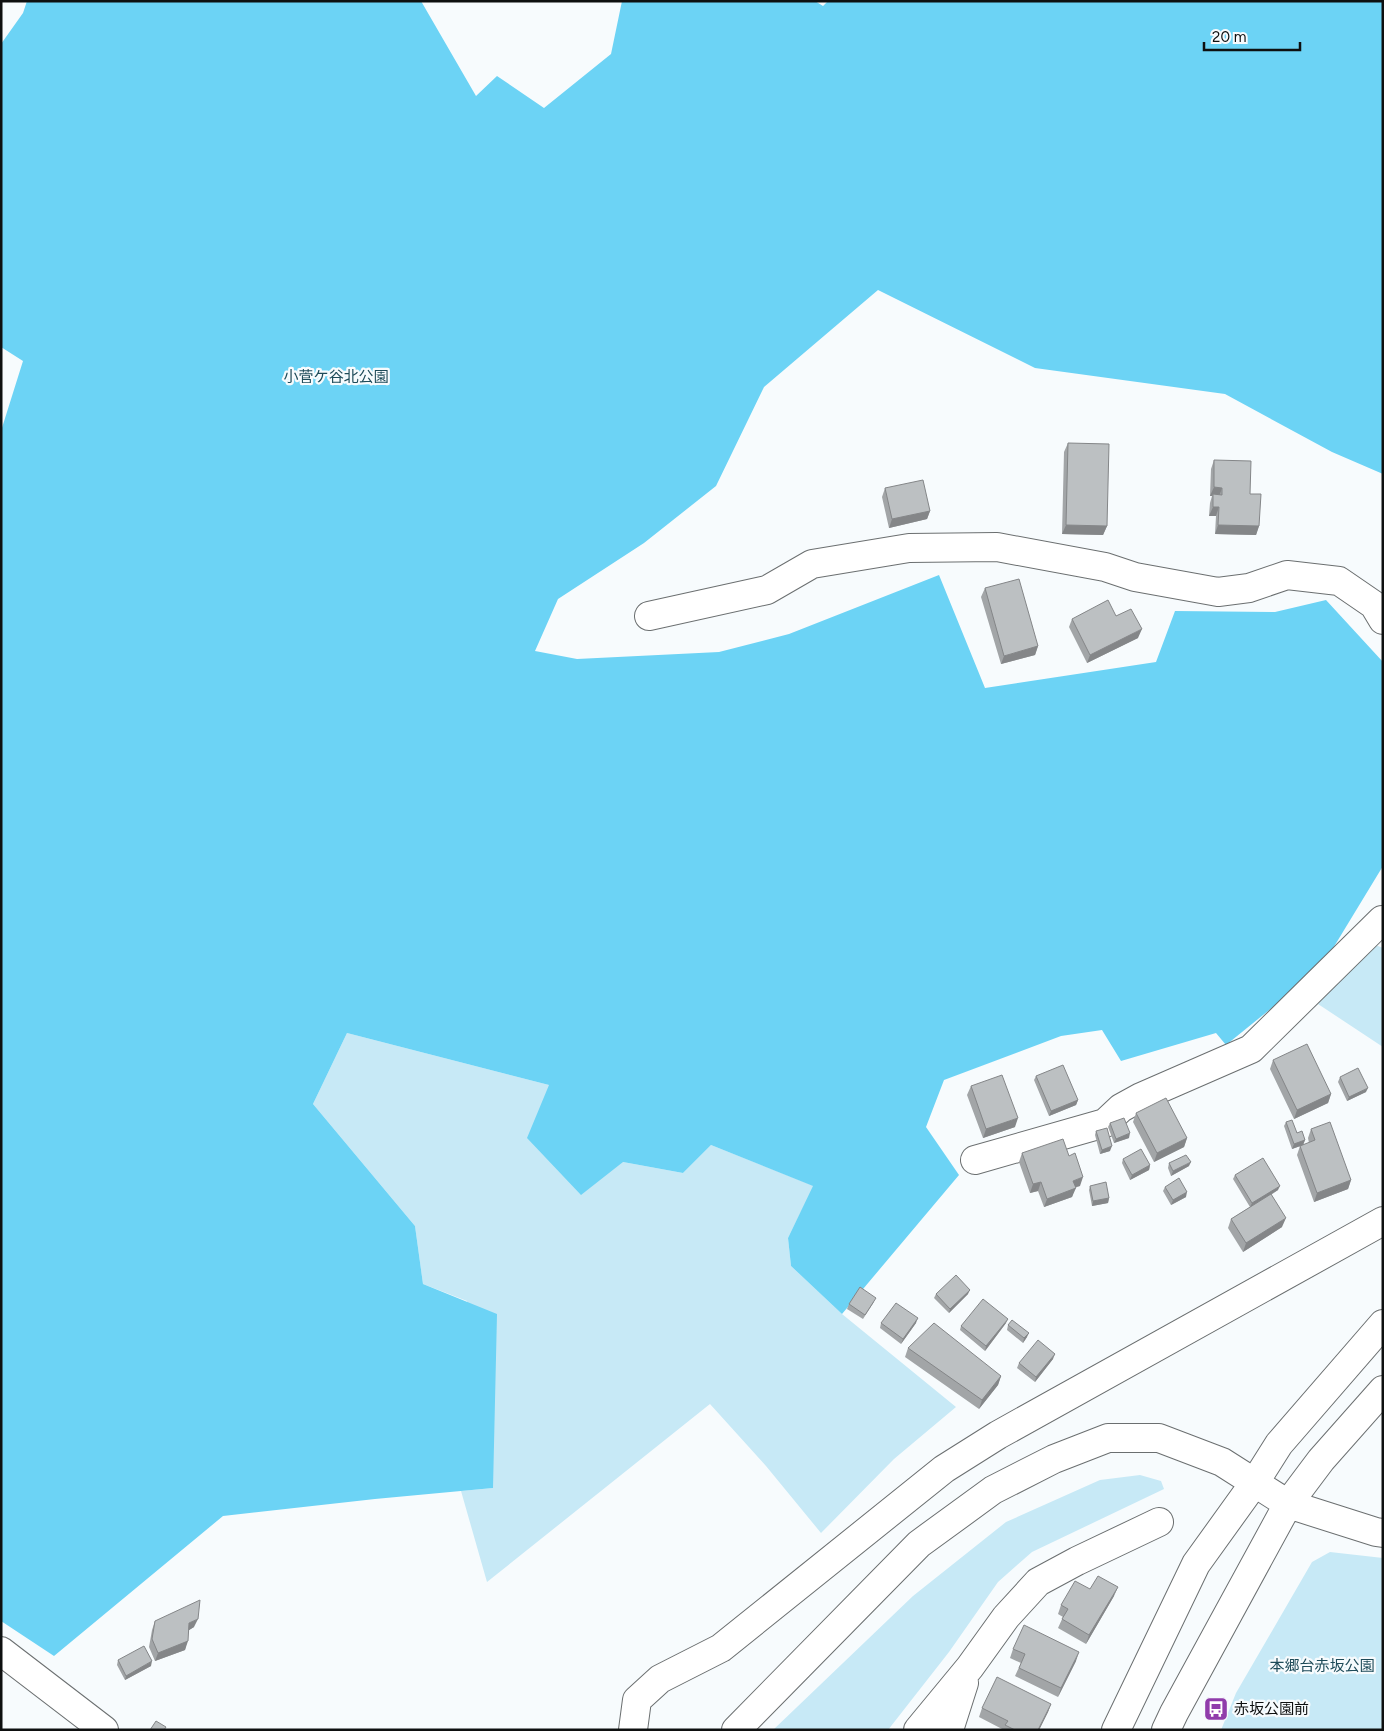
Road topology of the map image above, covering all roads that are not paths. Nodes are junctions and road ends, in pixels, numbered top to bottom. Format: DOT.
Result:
graph roads {
  1 [pos="649,616"];
  2 [pos="1383,620"];
  3 [pos="1382,919"];
  4 [pos="975,1160"];
  5 [pos="1383,1221"];
  6 [pos="1383,1324"];
  7 [pos="1383,1390"];
  8 [pos="1254,1482"];
  9 [pos="1288,1504"];
  10 [pos="1159,1522"];
  11 [pos="1383,1532"];
  12 [pos="1,1651"];
  13 [pos="970,1667"];
  14 [pos="104,1730"];
  15 [pos="633,1730"];
  16 [pos="736,1730"];
  17 [pos="918,1730"];
  18 [pos="949,1730"];
  19 [pos="1116,1730"];
  20 [pos="1166,1730"];
  1 -- 2 [label="street"];
  3 -- 4 [label="street"];
  5 -- 15 [label="street"];
  6 -- 8 [label="street"];
  7 -- 9 [label="street"];
  8 -- 9 [label="street"];
  8 -- 16 [label="street"];
  8 -- 19 [label="street"];
  9 -- 11 [label="street"];
  9 -- 20 [label="street"];
  10 -- 13 [label="street"];
  12 -- 14 [label="street"];
  13 -- 17 [label="street"];
  13 -- 18 [label="street"];
}
